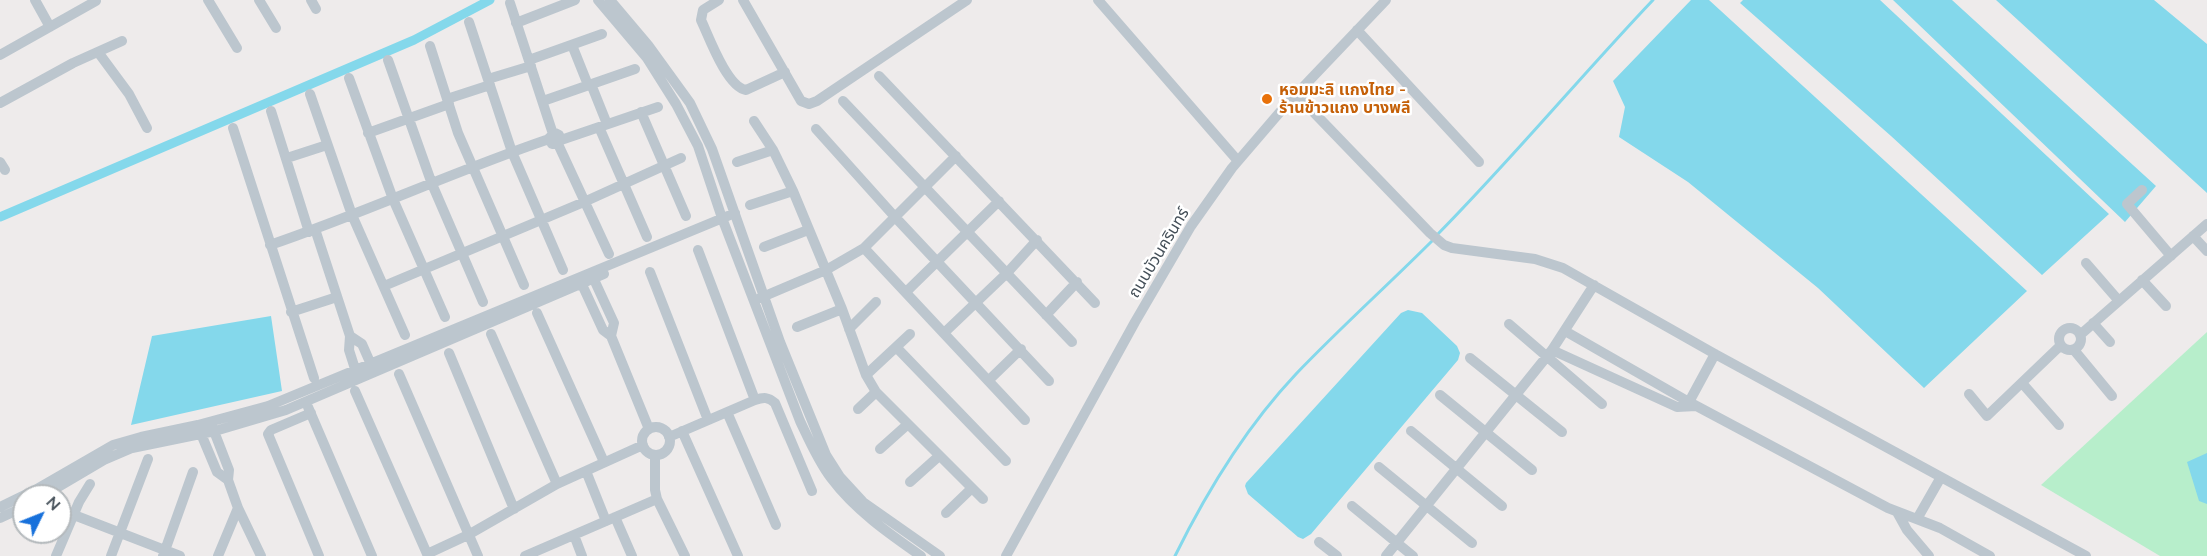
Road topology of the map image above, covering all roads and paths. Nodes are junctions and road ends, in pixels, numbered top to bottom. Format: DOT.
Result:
graph roads {
  1 [pos="35,0"];
  2 [pos="208,0"];
  3 [pos="260,0"];
  4 [pos="575,0"];
  5 [pos="598,0"];
  6 [pos="610,0"];
  7 [pos="718,0"];
  8 [pos="743,0"];
  9 [pos="967,0"];
  10 [pos="1098,0"];
  11 [pos="1386,0"];
  12 [pos="96,1"];
  13 [pos="510,3"];
  14 [pos="469,22"];
  15 [pos="516,23"];
  16 [pos="50,27"];
  17 [pos="276,28"];
  18 [pos="1357,30"];
  19 [pos="602,34"];
  20 [pos="122,41"];
  21 [pos="572,45"];
  22 [pos="430,46"];
  23 [pos="237,48"];
  24 [pos="99,52"];
  25 [pos="0,54"];
  26 [pos="388,60"];
  27 [pos="530,63"];
  28 [pos="635,69"];
  29 [pos="785,72"];
  30 [pos="879,76"];
  31 [pos="349,78"];
  32 [pos="489,82"];
  33 [pos="589,85"];
  34 [pos="310,94"];
  35 [pos="1296,94"];
  36 [pos="448,101"];
  37 [pos="543,101"];
  38 [pos="843,101"];
  39 [pos="0,103"];
  40 [pos="690,103"];
  41 [pos="658,107"];
  42 [pos="679,109"];
  43 [pos="271,111"];
  44 [pos="642,112"];
  45 [pos="408,117"];
  46 [pos="754,121"];
  47 [pos="603,126"];
  48 [pos="147,128"];
  49 [pos="233,128"];
  50 [pos="816,129"];
  51 [pos="368,133"];
  52 [pos="555,139"];
  53 [pos="327,145"];
  54 [pos="773,150"];
  55 [pos="512,152"];
  56 [pos="956,156"];
  57 [pos="287,158"];
  58 [pos="681,158"];
  59 [pos="1238,161"];
  60 [pos="737,162"];
  61 [pos="1479,162"];
  62 [pos="664,165"];
  63 [pos="473,168"];
  64 [pos="432,184"];
  65 [pos="624,184"];
  66 [pos="925,187"];
  67 [pos="793,190"];
  68 [pos="2142,190"];
  69 [pos="393,199"];
  70 [pos="584,201"];
  71 [pos="999,201"];
  72 [pos="750,205"];
  73 [pos="736,215"];
  74 [pos="352,216"];
  75 [pos="686,216"];
  76 [pos="895,217"];
  77 [pos="541,219"];
  78 [pos="723,220"];
  79 [pos="2207,224"];
  80 [pos="312,230"];
  81 [pos="808,230"];
  82 [pos="968,232"];
  83 [pos="502,235"];
  84 [pos="2193,236"];
  85 [pos="646,237"];
  86 [pos="1037,240"];
  87 [pos="270,245"];
  88 [pos="764,247"];
  89 [pos="864,248"];
  90 [pos="698,250"];
  91 [pos="2207,251"];
  92 [pos="462,253"];
  93 [pos="609,254"];
  94 [pos="2170,256"];
  95 [pos="937,262"];
  96 [pos="2086,263"];
  97 [pos="424,269"];
  98 [pos="563,270"];
  99 [pos="826,270"];
  100 [pos="650,272"];
  101 [pos="1007,273"];
  102 [pos="592,275"];
  103 [pos="580,280"];
  104 [pos="2142,280"];
  105 [pos="1077,282"];
  106 [pos="524,285"];
  107 [pos="1594,285"];
  108 [pos="384,286"];
  109 [pos="906,292"];
  110 [pos="337,297"];
  111 [pos="759,298"];
  112 [pos="2119,301"];
  113 [pos="483,302"];
  114 [pos="876,302"];
  115 [pos="976,303"];
  116 [pos="1095,303"];
  117 [pos="2166,306"];
  118 [pos="842,309"];
  119 [pos="291,312"];
  120 [pos="537,313"];
  121 [pos="1046,315"];
  122 [pos="445,317"];
  123 [pos="1509,324"];
  124 [pos="2093,324"];
  125 [pos="797,327"];
  126 [pos="849,329"];
  127 [pos="1565,331"];
  128 [pos="944,333"];
  129 [pos="491,334"];
  130 [pos="910,334"];
  131 [pos="2080,335"];
  132 [pos="351,336"];
  133 [pos="405,336"];
  134 [pos="611,336"];
  135 [pos="1072,342"];
  136 [pos="2110,342"];
  137 [pos="2060,346"];
  138 [pos="896,347"];
  139 [pos="1021,349"];
  140 [pos="2074,350"];
  141 [pos="449,353"];
  142 [pos="1550,353"];
  143 [pos="1715,354"];
  144 [pos="1470,358"];
  145 [pos="372,368"];
  146 [pos="399,374"];
  147 [pos="357,375"];
  148 [pos="866,375"];
  149 [pos="314,378"];
  150 [pos="989,380"];
  151 [pos="1049,381"];
  152 [pos="2022,383"];
  153 [pos="355,391"];
  154 [pos="876,392"];
  155 [pos="1969,394"];
  156 [pos="1440,395"];
  157 [pos="1516,395"];
  158 [pos="2112,396"];
  159 [pos="304,397"];
  160 [pos="755,400"];
  161 [pos="1602,404"];
  162 [pos="1693,404"];
  163 [pos="858,409"];
  164 [pos="727,412"];
  165 [pos="311,413"];
  166 [pos="708,420"];
  167 [pos="1025,420"];
  168 [pos="908,424"];
  169 [pos="2059,425"];
  170 [pos="213,426"];
  171 [pos="649,429"];
  172 [pos="200,430"];
  173 [pos="682,431"];
  174 [pos="1411,431"];
  175 [pos="1562,432"];
  176 [pos="1485,433"];
  177 [pos="669,437"];
  178 [pos="643,445"];
  179 [pos="880,449"];
  180 [pos="655,455"];
  181 [pos="102,456"];
  182 [pos="939,456"];
  183 [pos="148,459"];
  184 [pos="1006,461"];
  185 [pos="604,462"];
  186 [pos="1379,467"];
  187 [pos="1456,469"];
  188 [pos="1532,470"];
  189 [pos="586,471"];
  190 [pos="193,472"];
  191 [pos="1941,477"];
  192 [pos="228,480"];
  193 [pos="910,482"];
  194 [pos="62,484"];
  195 [pos="90,484"];
  196 [pos="557,484"];
  197 [pos="972,488"];
  198 [pos="812,491"];
  199 [pos="657,499"];
  200 [pos="983,499"];
  201 [pos="1352,506"];
  202 [pos="1426,506"];
  203 [pos="1502,506"];
  204 [pos="0,507"];
  205 [pos="238,508"];
  206 [pos="514,509"];
  207 [pos="1897,512"];
  208 [pos="946,513"];
  209 [pos="74,515"];
  210 [pos="611,519"];
  211 [pos="1917,519"];
  212 [pos="776,525"];
  213 [pos="120,533"];
  214 [pos="468,535"];
  215 [pos="574,535"];
  216 [pos="1319,542"];
  217 [pos="1397,542"];
  218 [pos="1473,543"];
  219 [pos="164,553"];
  220 [pos="427,555"];
  221 [pos="56,556"];
  222 [pos="111,556"];
  223 [pos="180,556"];
  224 [pos="218,556"];
  225 [pos="261,556"];
  226 [pos="319,556"];
  227 [pos="372,556"];
  228 [pos="478,556"];
  229 [pos="528,556"];
  230 [pos="582,556"];
  231 [pos="632,556"];
  232 [pos="685,556"];
  233 [pos="738,556"];
  234 [pos="921,556"];
  235 [pos="940,556"];
  236 [pos="1006,556"];
  237 [pos="1337,556"];
  238 [pos="1386,556"];
  239 [pos="1413,556"];
  240 [pos="1929,556"];
  241 [pos="1990,556"];
  242 [pos="2086,556"];
  1 -- 16 [label="street"];
  2 -- 23 [label="street"];
  3 -- 17 [label="street"];
  4 -- 15 [label="street"];
  5 -- 42 [label="street"];
  6 -- 40 [label="street"];
  7 -- 29 [label="street"];
  8 -- 29 [label="street"];
  9 -- 29 [label="street"];
  10 -- 59 [label="street"];
  11 -- 18 [label="street, ถนนบัวนครินทร์"];
  12 -- 16 [label="street"];
  13 -- 15 [label="street"];
  14 -- 32 [label="street"];
  15 -- 27 [label="street"];
  16 -- 25 [label="street"];
  18 -- 35 [label="street, ถนนบัวนครินทร์"];
  18 -- 61 [label="street"];
  19 -- 21 [label="street"];
  20 -- 24 [label="street"];
  21 -- 27 [label="street"];
  21 -- 33 [label="street"];
  22 -- 36 [label="street"];
  24 -- 39 [label="street"];
  24 -- 48 [label="street"];
  26 -- 45 [label="street"];
  27 -- 32 [label="street"];
  27 -- 37 [label="street"];
  28 -- 33 [label="street"];
  30 -- 56 [label="street"];
  31 -- 51 [label="street"];
  32 -- 36 [label="street"];
  32 -- 55 [label="street"];
  33 -- 37 [label="street"];
  33 -- 47 [label="street"];
  34 -- 53 [label="street"];
  35 -- 59 [label="street, ถนนบัวนครินทร์"];
  35 -- 107 [label="street"];
  36 -- 45 [label="street"];
  36 -- 63 [label="street"];
  37 -- 52 [label="street"];
  38 -- 66 [label="street"];
  40 -- 42 [label="street"];
  40 -- 73 [label="street"];
  41 -- 44 [label="street"];
  42 -- 78 [label="street"];
  43 -- 57 [label="street"];
  44 -- 47 [label="street"];
  44 -- 62 [label="street"];
  45 -- 51 [label="street"];
  45 -- 64 [label="street"];
  46 -- 54 [label="street"];
  47 -- 52 [label="street"];
  47 -- 65 [label="street"];
  49 -- 87 [label="street"];
  50 -- 76 [label="street"];
  51 -- 69 [label="street"];
  52 -- 55 [label="street"];
  52 -- 70 [label="street"];
  53 -- 57 [label="street"];
  53 -- 74 [label="street"];
  54 -- 60 [label="street"];
  54 -- 67 [label="street"];
  55 -- 63 [label="street"];
  55 -- 77 [label="street"];
  56 -- 66 [label="street"];
  56 -- 71 [label="street"];
  57 -- 80 [label="street"];
  58 -- 62 [label="street"];
  59 -- 236 [label="street, ถนนบัวนครินทร์"];
  62 -- 65 [label="street"];
  62 -- 75 [label="street"];
  63 -- 64 [label="street"];
  63 -- 83 [label="street"];
  64 -- 69 [label="street"];
  64 -- 92 [label="street"];
  65 -- 70 [label="street"];
  65 -- 85 [label="street"];
  66 -- 76 [label="street"];
  66 -- 82 [label="street"];
  67 -- 72 [label="street"];
  67 -- 81 [label="street"];
  68 -- 94 [label="street"];
  69 -- 74 [label="street"];
  69 -- 97 [label="street"];
  70 -- 77 [label="street"];
  70 -- 93 [label="street"];
  71 -- 82 [label="street"];
  71 -- 86 [label="street"];
  73 -- 78 [label="street"];
  73 -- 111 [label="street"];
  74 -- 80 [label="street"];
  74 -- 108 [label="street"];
  76 -- 89 [label="street"];
  76 -- 95 [label="street"];
  77 -- 83 [label="street"];
  77 -- 98 [label="street"];
  78 -- 102 [label="street"];
  78 -- 111 [label="street"];
  79 -- 84 [label="street"];
  80 -- 87 [label="street"];
  80 -- 110 [label="street"];
  81 -- 88 [label="street"];
  81 -- 99 [label="street"];
  82 -- 95 [label="street"];
  82 -- 101 [label="street"];
  83 -- 92 [label="street"];
  83 -- 106 [label="street"];
  84 -- 91 [label="street"];
  84 -- 94 [label="street"];
  86 -- 101 [label="street"];
  86 -- 105 [label="street"];
  87 -- 119 [label="street"];
  89 -- 99 [label="street"];
  89 -- 109 [label="street"];
  90 -- 160 [label="street"];
  92 -- 97 [label="street"];
  92 -- 113 [label="street"];
  94 -- 104 [label="street"];
  95 -- 109 [label="street"];
  95 -- 115 [label="street"];
  96 -- 112 [label="street"];
  97 -- 108 [label="street"];
  97 -- 122 [label="street"];
  99 -- 111 [label="street"];
  99 -- 118 [label="street"];
  100 -- 166 [label="street"];
  101 -- 115 [label="street"];
  101 -- 121 [label="street"];
  102 -- 103 [label="street"];
  102 -- 134 [label="street"];
  103 -- 134 [label="street"];
  103 -- 145 [label="street"];
  104 -- 112 [label="street"];
  104 -- 117 [label="street"];
  105 -- 116 [label="street"];
  105 -- 121 [label="street"];
  107 -- 127 [label="street"];
  107 -- 143 [label="street"];
  108 -- 133 [label="street"];
  109 -- 128 [label="street"];
  110 -- 119 [label="street"];
  110 -- 132 [label="street"];
  111 -- 234 [label="street"];
  111 -- 235 [label="street"];
  112 -- 124 [label="street"];
  114 -- 126 [label="street"];
  115 -- 128 [label="street"];
  115 -- 139 [label="street"];
  118 -- 125 [label="street"];
  118 -- 126 [label="street"];
  119 -- 149 [label="street"];
  120 -- 185 [label="street"];
  121 -- 135 [label="street"];
  123 -- 142 [label="street"];
  124 -- 131 [label="street"];
  124 -- 136 [label="street"];
  126 -- 148 [label="street"];
  127 -- 142 [label="street"];
  127 -- 162 [label="street"];
  128 -- 150 [label="street"];
  129 -- 196 [label="street"];
  130 -- 138 [label="street"];
  131 -- 137 [label="street"];
  131 -- 140 [label="street"];
  132 -- 145 [label="street"];
  132 -- 147 [label="street"];
  134 -- 171 [label="street"];
  137 -- 140 [label="street"];
  137 -- 152 [label="street"];
  138 -- 148 [label="street"];
  138 -- 184 [label="street"];
  139 -- 150 [label="street"];
  139 -- 151 [label="street"];
  140 -- 158 [label="street"];
  141 -- 206 [label="street"];
  142 -- 157 [label="street"];
  142 -- 161 [label="street"];
  142 -- 162 [label="street"];
  143 -- 162 [label="street"];
  143 -- 191 [label="street"];
  144 -- 157 [label="street"];
  145 -- 147 [label="street"];
  146 -- 214 [label="street"];
  147 -- 159 [label="street"];
  148 -- 154 [label="street"];
  150 -- 167 [label="street"];
  152 -- 155 [label="street"];
  152 -- 169 [label="street"];
  153 -- 220 [label="street"];
  154 -- 163 [label="street"];
  154 -- 168 [label="street"];
  156 -- 176 [label="street"];
  157 -- 175 [label="street"];
  157 -- 176 [label="street"];
  159 -- 165 [label="street"];
  159 -- 170 [label="street"];
  160 -- 164 [label="street"];
  160 -- 198 [label="street"];
  162 -- 207 [label="street"];
  164 -- 166 [label="street"];
  164 -- 212 [label="street"];
  165 -- 226 [label="street"];
  165 -- 227 [label="street"];
  166 -- 173 [label="street"];
  168 -- 179 [label="street"];
  168 -- 182 [label="street"];
  170 -- 172 [label="street"];
  170 -- 192 [label="street"];
  171 -- 177 [label="street"];
  171 -- 178 [label="street"];
  172 -- 181 [label="street"];
  172 -- 192 [label="street"];
  173 -- 177 [label="street"];
  173 -- 233 [label="street"];
  174 -- 187 [label="street"];
  176 -- 187 [label="street"];
  176 -- 188 [label="street"];
  177 -- 180 [label="street"];
  178 -- 180 [label="street"];
  178 -- 185 [label="street"];
  180 -- 199 [label="street"];
  181 -- 194 [label="street"];
  181 -- 204 [label="street"];
  182 -- 193 [label="street"];
  182 -- 197 [label="street"];
  183 -- 213 [label="street"];
  185 -- 189 [label="street"];
  186 -- 202 [label="street"];
  187 -- 202 [label="street"];
  187 -- 203 [label="street"];
  189 -- 196 [label="street"];
  189 -- 210 [label="street"];
  190 -- 219 [label="street"];
  191 -- 211 [label="street"];
  191 -- 242 [label="street"];
  192 -- 205 [label="street"];
  195 -- 209 [label="street"];
  196 -- 206 [label="street"];
  197 -- 200 [label="street"];
  197 -- 208 [label="street"];
  199 -- 210 [label="street"];
  199 -- 232 [label="street"];
  201 -- 217 [label="street"];
  202 -- 217 [label="street"];
  202 -- 218 [label="street"];
  205 -- 224 [label="street"];
  205 -- 225 [label="street"];
  206 -- 214 [label="street"];
  207 -- 211 [label="street"];
  207 -- 240 [label="street"];
  209 -- 213 [label="street"];
  209 -- 221 [label="street"];
  210 -- 215 [label="street"];
  210 -- 231 [label="street"];
  211 -- 241 [label="street"];
  213 -- 219 [label="street"];
  213 -- 222 [label="street"];
  214 -- 220 [label="street"];
  214 -- 228 [label="street"];
  215 -- 229 [label="street"];
  215 -- 230 [label="street"];
  216 -- 237 [label="street"];
  217 -- 238 [label="street"];
  217 -- 239 [label="street"];
  219 -- 223 [label="street"];
}
